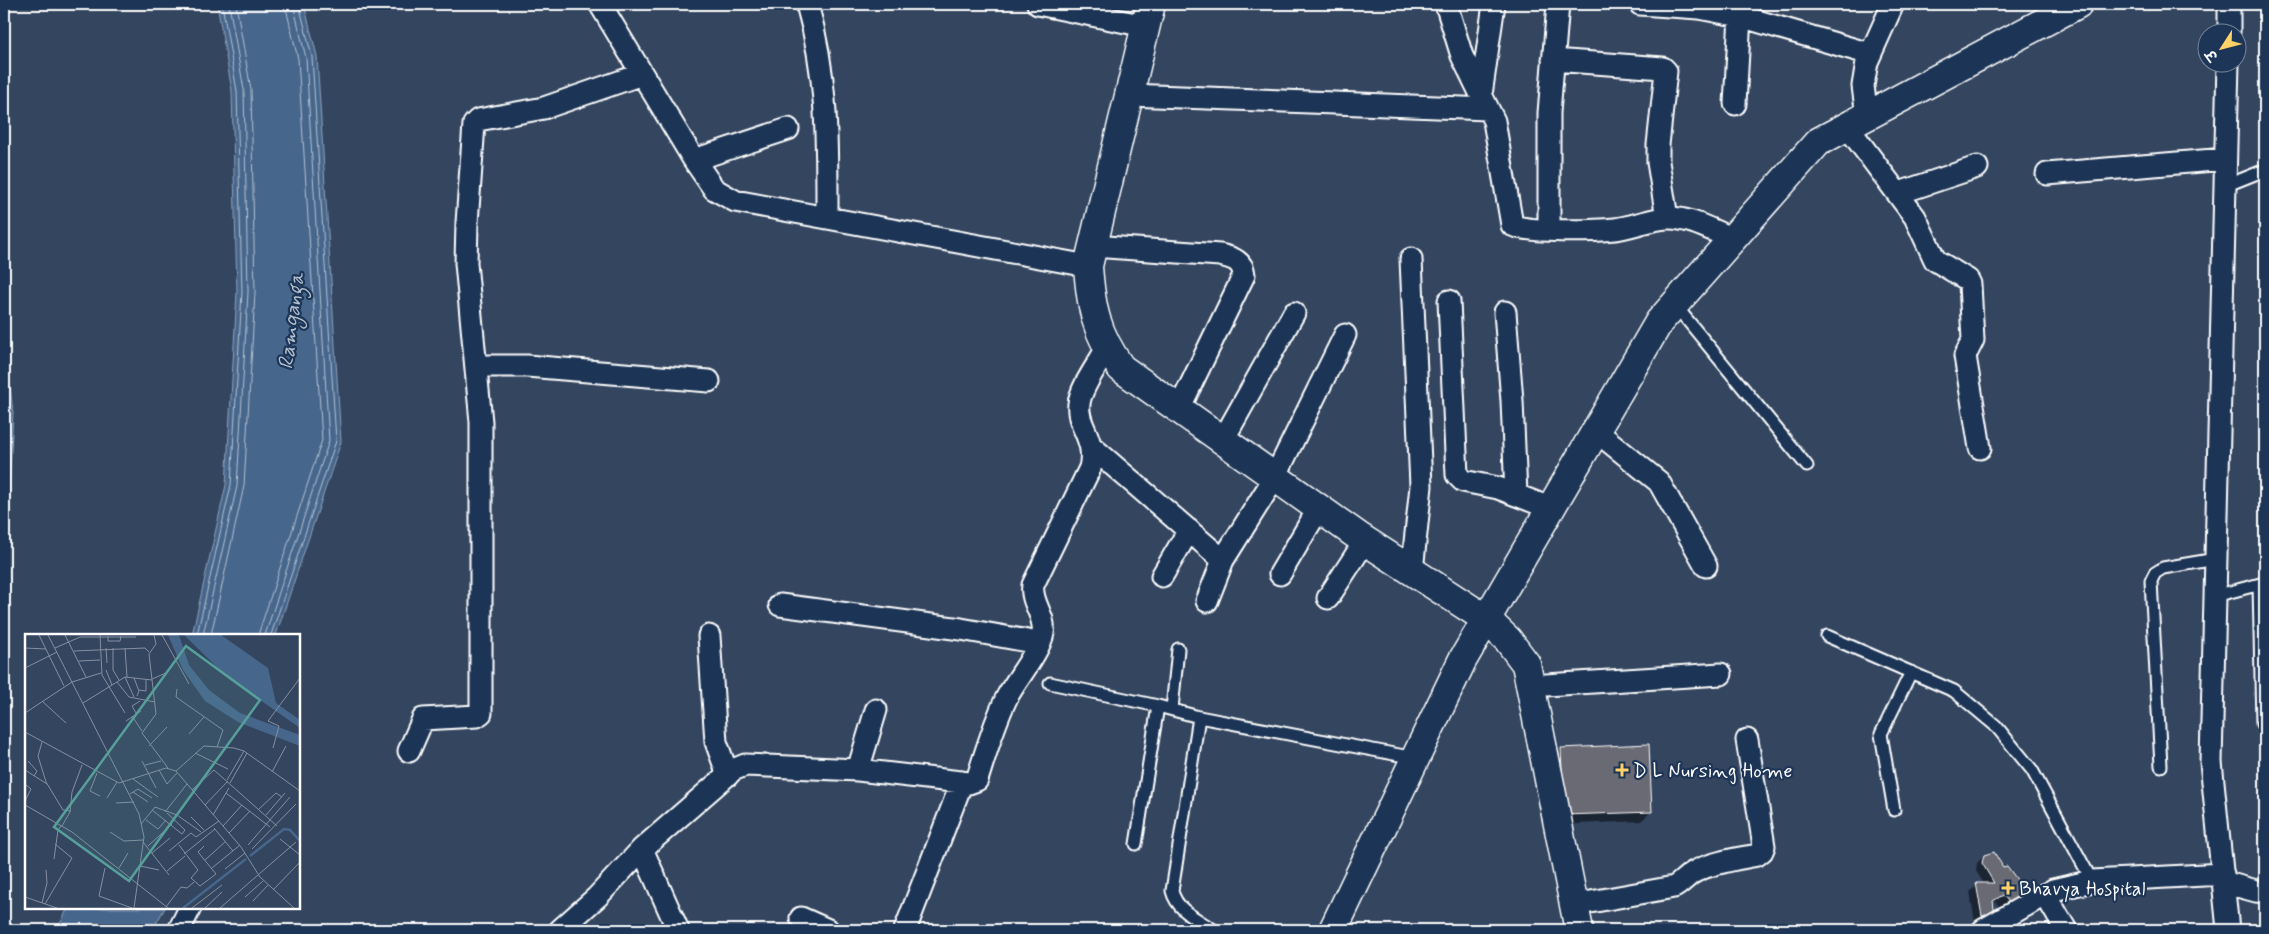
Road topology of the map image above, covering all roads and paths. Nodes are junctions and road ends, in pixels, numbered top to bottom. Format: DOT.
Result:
graph roads {
  1 [pos="600,4"];
  2 [pos="807,4"];
  3 [pos="1038,4"];
  4 [pos="1446,4"];
  5 [pos="1494,4"];
  6 [pos="1558,4"];
  7 [pos="1640,4"];
  8 [pos="1893,4"];
  9 [pos="2078,4"];
  10 [pos="2229,4"];
  11 [pos="1148,15"];
  12 [pos="1740,16"];
  13 [pos="2228,22"];
  14 [pos="1870,54"];
  15 [pos="1553,60"];
  16 [pos="2228,72"];
  17 [pos="642,74"];
  18 [pos="1129,95"];
  19 [pos="1485,102"];
  20 [pos="1734,104"];
  21 [pos="1857,121"];
  22 [pos="788,129"];
  23 [pos="2225,159"];
  24 [pos="694,160"];
  25 [pos="1977,167"];
  26 [pos="2265,170"];
  27 [pos="2047,174"];
  28 [pos="2225,186"];
  29 [pos="1898,193"];
  30 [pos="827,218"];
  31 [pos="1667,218"];
  32 [pos="1549,229"];
  33 [pos="1733,238"];
  34 [pos="1091,256"];
  35 [pos="1411,259"];
  36 [pos="1450,301"];
  37 [pos="1674,305"];
  38 [pos="1505,312"];
  39 [pos="1294,313"];
  40 [pos="1345,334"];
  41 [pos="1107,348"];
  42 [pos="476,366"];
  43 [pos="709,382"];
  44 [pos="1179,409"];
  45 [pos="1596,431"];
  46 [pos="1222,440"];
  47 [pos="1092,447"];
  48 [pos="1980,448"];
  49 [pos="1807,466"];
  50 [pos="1274,477"];
  51 [pos="1516,495"];
  52 [pos="1319,508"];
  53 [pos="1550,508"];
  54 [pos="1188,530"];
  55 [pos="1365,540"];
  56 [pos="2216,559"];
  57 [pos="1223,560"];
  58 [pos="1706,566"];
  59 [pos="1412,571"];
  60 [pos="1280,574"];
  61 [pos="1162,576"];
  62 [pos="2262,584"];
  63 [pos="2215,596"];
  64 [pos="1328,598"];
  65 [pos="1208,601"];
  66 [pos="780,605"];
  67 [pos="1486,619"];
  68 [pos="709,636"];
  69 [pos="1826,636"];
  70 [pos="1039,643"];
  71 [pos="1178,649"];
  72 [pos="1911,672"];
  73 [pos="1721,674"];
  74 [pos="1050,683"];
  75 [pos="1530,686"];
  76 [pos="1158,706"];
  77 [pos="1172,709"];
  78 [pos="876,710"];
  79 [pos="1199,717"];
  80 [pos="2262,724"];
  81 [pos="1747,740"];
  82 [pos="409,751"];
  83 [pos="1415,758"];
  84 [pos="2161,766"];
  85 [pos="858,770"];
  86 [pos="728,774"];
  87 [pos="962,782"];
  88 [pos="1894,810"];
  89 [pos="1136,844"];
  90 [pos="642,849"];
  91 [pos="2223,878"];
  92 [pos="2092,881"];
  93 [pos="2265,892"];
  94 [pos="2046,894"];
  95 [pos="190,909"];
  96 [pos="801,918"];
  97 [pos="1576,918"];
  98 [pos="179,930"];
  99 [pos="560,930"];
  100 [pos="678,930"];
  101 [pos="828,930"];
  102 [pos="905,930"];
  103 [pos="1214,930"];
  104 [pos="1333,930"];
  105 [pos="1983,930"];
  106 [pos="2066,930"];
  107 [pos="2228,930"];
  1 -- 17 [label="street"];
  2 -- 30 [label="street"];
  3 -- 11 [label="street"];
  4 -- 19 [label="street"];
  5 -- 19 [label="street"];
  6 -- 15 [label="street"];
  7 -- 12 [label="street"];
  8 -- 14 [label="street"];
  9 -- 21 [label="street"];
  10 -- 13 [label="street"];
  11 -- 18 [label="street"];
  12 -- 14 [label="street"];
  12 -- 20 [label="street"];
  14 -- 21 [label="street"];
  15 -- 31 [label="street"];
  15 -- 32 [label="street"];
  16 -- 23 [label="street"];
  17 -- 24 [label="street"];
  17 -- 42 [label="street"];
  18 -- 19 [label="street"];
  18 -- 34 [label="street"];
  19 -- 32 [label="street"];
  21 -- 29 [label="street"];
  21 -- 33 [label="street"];
  22 -- 24 [label="street"];
  23 -- 27 [label="street"];
  23 -- 28 [label="street"];
  24 -- 30 [label="street"];
  25 -- 29 [label="street"];
  26 -- 28 [label="lane"];
  28 -- 56 [label="street"];
  29 -- 48 [label="street"];
  30 -- 34 [label="street"];
  31 -- 32 [label="street"];
  31 -- 33 [label="street"];
  33 -- 37 [label="street"];
  34 -- 41 [label="street"];
  34 -- 44 [label="street"];
  35 -- 59 [label="street"];
  36 -- 51 [label="street"];
  37 -- 45 [label="street"];
  37 -- 49 [label="lane"];
  38 -- 51 [label="street"];
  39 -- 46 [label="street"];
  40 -- 50 [label="street"];
  41 -- 44 [label="street"];
  41 -- 47 [label="street"];
  42 -- 43 [label="street"];
  42 -- 82 [label="street"];
  44 -- 46 [label="street"];
  45 -- 53 [label="street"];
  45 -- 58 [label="street"];
  46 -- 50 [label="street"];
  47 -- 54 [label="street"];
  47 -- 70 [label="street"];
  50 -- 52 [label="street"];
  50 -- 57 [label="street"];
  51 -- 53 [label="street"];
  52 -- 55 [label="street"];
  52 -- 60 [label="street"];
  53 -- 67 [label="street"];
  54 -- 57 [label="street"];
  54 -- 61 [label="street"];
  55 -- 59 [label="street"];
  55 -- 64 [label="street"];
  56 -- 63 [label="street"];
  56 -- 84 [label="lane"];
  57 -- 65 [label="street"];
  59 -- 67 [label="street"];
  62 -- 63 [label="lane"];
  62 -- 80 [label="lane"];
  63 -- 91 [label="street"];
  66 -- 70 [label="street"];
  67 -- 75 [label="street"];
  67 -- 83 [label="street"];
  68 -- 86 [label="street"];
  69 -- 72 [label="lane"];
  70 -- 87 [label="street"];
  71 -- 77 [label="lane"];
  72 -- 88 [label="lane"];
  72 -- 92 [label="lane"];
  73 -- 75 [label="street"];
  74 -- 76 [label="lane"];
  75 -- 97 [label="street"];
  76 -- 77 [label="lane"];
  76 -- 89 [label="lane"];
  77 -- 79 [label="lane"];
  78 -- 85 [label="street"];
  79 -- 83 [label="lane"];
  79 -- 103 [label="lane"];
  81 -- 97 [label="street"];
  83 -- 104 [label="street"];
  85 -- 86 [label="street"];
  85 -- 87 [label="street"];
  86 -- 90 [label="street"];
  87 -- 102 [label="street"];
  90 -- 99 [label="street"];
  90 -- 100 [label="street"];
  91 -- 92 [label="street"];
  91 -- 93 [label="street"];
  91 -- 107 [label="street"];
  92 -- 94 [label="street"];
  94 -- 105 [label="street"];
  94 -- 106 [label="street"];
  95 -- 98 [label="street"];
  96 -- 101 [label="street"];
}
